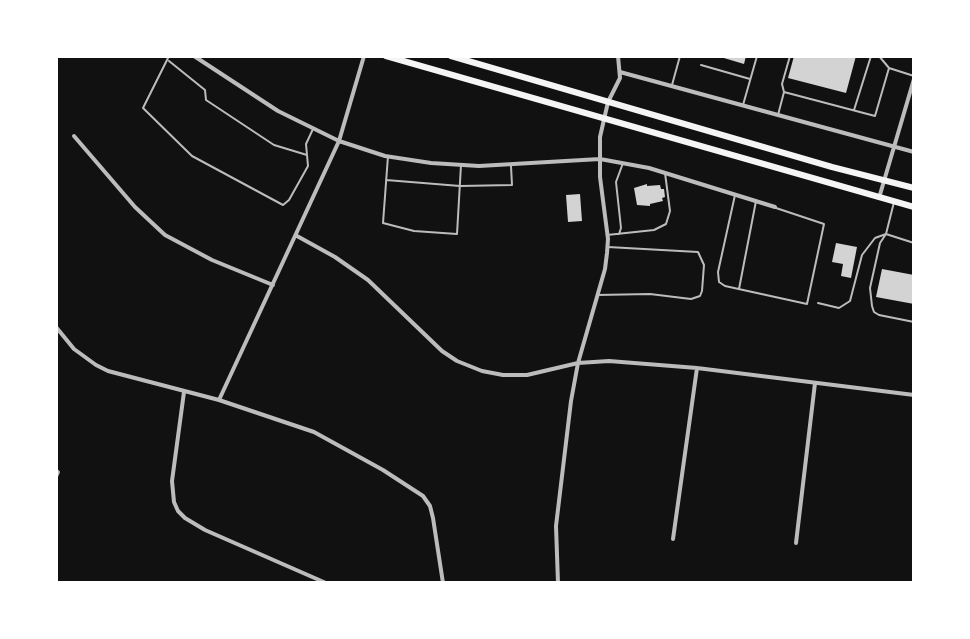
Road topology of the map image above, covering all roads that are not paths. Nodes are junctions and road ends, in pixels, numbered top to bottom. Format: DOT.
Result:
graph roads {
  1 [pos="169,56"];
  2 [pos="194,56"];
  3 [pos="364,56"];
  4 [pos="386,56"];
  5 [pos="451,56"];
  6 [pos="618,56"];
  7 [pos="680,56"];
  8 [pos="757,56"];
  9 [pos="790,56"];
  10 [pos="871,56"];
  11 [pos="879,56"];
  12 [pos="168,60"];
  13 [pos="701,65"];
  14 [pos="889,68"];
  15 [pos="620,72"];
  16 [pos="914,77"];
  17 [pos="750,79"];
  18 [pos="672,85"];
  19 [pos="784,92"];
  20 [pos="608,102"];
  21 [pos="743,105"];
  22 [pos="854,110"];
  23 [pos="778,115"];
  24 [pos="604,120"];
  25 [pos="314,129"];
  26 [pos="74,136"];
  27 [pos="339,142"];
  28 [pos="893,148"];
  29 [pos="914,152"];
  30 [pos="307,155"];
  31 [pos="388,156"];
  32 [pos="600,159"];
  33 [pos="623,163"];
  34 [pos="461,165"];
  35 [pos="511,165"];
  36 [pos="665,173"];
  37 [pos="386,180"];
  38 [pos="883,181"];
  39 [pos="460,186"];
  40 [pos="914,188"];
  41 [pos="735,195"];
  42 [pos="879,198"];
  43 [pos="756,201"];
  44 [pos="894,202"];
  45 [pos="775,207"];
  46 [pos="914,207"];
  47 [pos="619,234"];
  48 [pos="886,234"];
  49 [pos="297,236"];
  50 [pos="607,236"];
  51 [pos="914,243"];
  52 [pos="607,247"];
  53 [pos="273,285"];
  54 [pos="739,289"];
  55 [pos="597,295"];
  56 [pos="818,304"];
  57 [pos="914,322"];
  58 [pos="56,327"];
  59 [pos="578,364"];
  60 [pos="697,368"];
  61 [pos="815,383"];
  62 [pos="184,392"];
  63 [pos="914,394"];
  64 [pos="219,400"];
  65 [pos="56,469"];
  66 [pos="56,479"];
  67 [pos="673,539"];
  68 [pos="796,542"];
  69 [pos="326,583"];
  70 [pos="443,583"];
  71 [pos="558,583"];
  1 -- 12 [label="lane"];
  2 -- 25 [label="street"];
  3 -- 27 [label="street"];
  4 -- 24 [label="highway"];
  5 -- 20 [label="highway"];
  6 -- 15 [label="street"];
  7 -- 18 [label="lane"];
  8 -- 17 [label="lane"];
  9 -- 19 [label="lane"];
  10 -- 22 [label="lane"];
  11 -- 14 [label="lane"];
  12 -- 30 [label="lane"];
  12 -- 30 [label="lane"];
  13 -- 17 [label="lane"];
  14 -- 16 [label="lane"];
  14 -- 22 [label="lane"];
  15 -- 18 [label="street"];
  15 -- 20 [label="street"];
  16 -- 28 [label="street"];
  17 -- 21 [label="lane"];
  18 -- 21 [label="street"];
  19 -- 22 [label="lane"];
  19 -- 23 [label="lane"];
  20 -- 24 [label="street"];
  20 -- 38 [label="highway"];
  21 -- 23 [label="street"];
  23 -- 28 [label="street"];
  24 -- 32 [label="street"];
  24 -- 42 [label="highway"];
  25 -- 27 [label="street"];
  25 -- 30 [label="lane"];
  26 -- 53 [label="street"];
  27 -- 31 [label="street"];
  27 -- 49 [label="street"];
  28 -- 29 [label="street"];
  28 -- 38 [label="street"];
  31 -- 34 [label="street"];
  31 -- 37 [label="lane"];
  32 -- 33 [label="street"];
  32 -- 35 [label="street"];
  32 -- 50 [label="street"];
  33 -- 36 [label="street"];
  33 -- 47 [label="lane"];
  34 -- 35 [label="street"];
  34 -- 39 [label="lane"];
  35 -- 39 [label="lane"];
  36 -- 41 [label="street"];
  36 -- 47 [label="lane"];
  37 -- 39 [label="lane"];
  37 -- 39 [label="lane"];
  38 -- 40 [label="highway"];
  38 -- 42 [label="street"];
  41 -- 43 [label="street"];
  41 -- 54 [label="lane"];
  42 -- 44 [label="highway"];
  43 -- 45 [label="street"];
  43 -- 54 [label="lane"];
  44 -- 46 [label="highway"];
  44 -- 48 [label="lane"];
  45 -- 54 [label="lane"];
  47 -- 50 [label="lane"];
  48 -- 51 [label="lane"];
  48 -- 56 [label="lane"];
  48 -- 57 [label="lane"];
  49 -- 53 [label="street"];
  49 -- 59 [label="street"];
  50 -- 52 [label="street"];
  52 -- 55 [label="street"];
  52 -- 55 [label="lane"];
  53 -- 64 [label="street"];
  55 -- 59 [label="street"];
  58 -- 62 [label="street"];
  59 -- 60 [label="street"];
  59 -- 71 [label="street"];
  60 -- 61 [label="street"];
  60 -- 67 [label="street"];
  61 -- 63 [label="street"];
  61 -- 68 [label="street"];
  62 -- 64 [label="street"];
  62 -- 69 [label="street"];
  64 -- 70 [label="street"];
  65 -- 66 [label="lane"];
}
